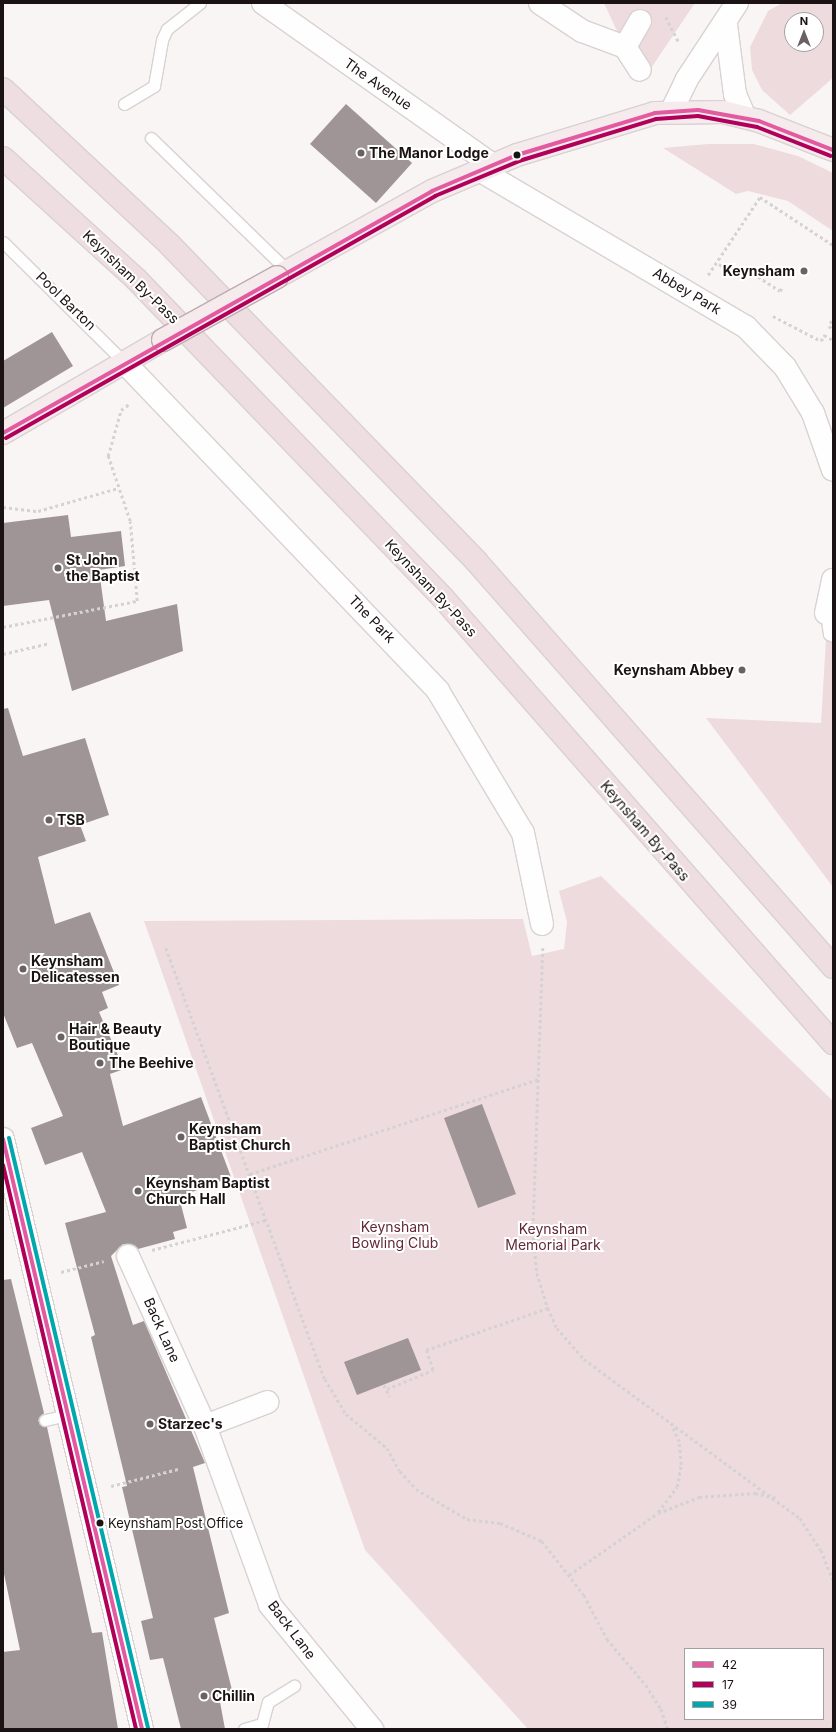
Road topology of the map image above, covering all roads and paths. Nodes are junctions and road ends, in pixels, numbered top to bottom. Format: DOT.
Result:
graph roads {
  1 [pos="200,3"];
  2 [pos="263,3"];
  3 [pos="540,3"];
  4 [pos="737,3"];
  5 [pos="640,21"];
  6 [pos="726,25"];
  7 [pos="625,47"];
  8 [pos="640,70"];
  9 [pos="3,89"];
  10 [pos="124,104"];
  11 [pos="672,110"];
  12 [pos="745,117"];
  13 [pos="151,138"];
  14 [pos="833,150"];
  15 [pos="3,158"];
  16 [pos="487,168"];
  17 [pos="3,242"];
  18 [pos="833,245"];
  19 [pos="719,264"];
  20 [pos="282,274"];
  21 [pos="705,279"];
  22 [pos="782,287"];
  23 [pos="832,321"];
  24 [pos="833,329"];
  25 [pos="125,363"];
  26 [pos="151,389"];
  27 [pos="3,433"];
  28 [pos="833,470"];
  29 [pos="118,488"];
  30 [pos="3,507"];
  31 [pos="833,580"];
  32 [pos="826,613"];
  33 [pos="3,627"];
  34 [pos="833,636"];
  35 [pos="50,643"];
  36 [pos="3,654"];
  37 [pos="542,924"];
  38 [pos="166,948"];
  39 [pos="833,966"];
  40 [pos="833,1043"];
  41 [pos="539,1079"];
  42 [pos="3,1139"];
  43 [pos="250,1174"];
  44 [pos="128,1256"];
  45 [pos="548,1308"];
  46 [pos="384,1384"];
  47 [pos="387,1389"];
  48 [pos="390,1397"];
  49 [pos="268,1402"];
  50 [pos="66,1415"];
  51 [pos="45,1420"];
  52 [pos="671,1424"];
  53 [pos="205,1426"];
  54 [pos="178,1469"];
  55 [pos="84,1492"];
  56 [pos="779,1499"];
  57 [pos="658,1513"];
  58 [pos="569,1575"];
  59 [pos="833,1580"];
  60 [pos="294,1686"];
  61 [pos="833,1725"];
  62 [pos="263,1726"];
  63 [pos="142,1729"];
  64 [pos="244,1729"];
  65 [pos="372,1729"];
  66 [pos="668,1729"];
  67 [pos="831,1729"];
  1 -- 10 [label="lane"];
  2 -- 16 [label="street, The Avenue"];
  3 -- 7 [label="street"];
  4 -- 6 [label="street"];
  5 -- 7 [label="street"];
  6 -- 11 [label="street"];
  6 -- 12 [label="street"];
  7 -- 8 [label="street"];
  9 -- 39 [label="highway"];
  11 -- 12 [label="main road"];
  11 -- 16 [label="main road"];
  12 -- 14 [label="main road"];
  13 -- 20 [label="lane"];
  15 -- 40 [label="highway, Keynsham By-Pass"];
  16 -- 20 [label="main road"];
  16 -- 28 [label="street, Abbey Park"];
  17 -- 25 [label="lane, Pool Barton"];
  18 -- 19 [label="path"];
  19 -- 21 [label="path"];
  19 -- 22 [label="path"];
  20 -- 25 [label="main road, bridge"];
  23 -- 24 [label="path"];
  25 -- 26 [label="street, The Park"];
  25 -- 27 [label="main road"];
  26 -- 29 [label="path"];
  26 -- 37 [label="street, The Park"];
  29 -- 30 [label="path"];
  29 -- 33 [label="path"];
  31 -- 32 [label="street"];
  32 -- 34 [label="lane"];
  35 -- 36 [label="path"];
  37 -- 41 [label="path"];
  38 -- 43 [label="path"];
  41 -- 43 [label="path"];
  41 -- 45 [label="path"];
  42 -- 50 [label="street"];
  43 -- 58 [label="path"];
  44 -- 53 [label="street, Back Lane"];
  45 -- 47 [label="path"];
  45 -- 52 [label="path"];
  46 -- 47 [label="path"];
  47 -- 48 [label="path"];
  49 -- 53 [label="street"];
  50 -- 51 [label="lane"];
  50 -- 55 [label="street"];
  52 -- 56 [label="path"];
  52 -- 57 [label="path"];
  53 -- 65 [label="street, Back Lane"];
  54 -- 55 [label="path"];
  55 -- 63 [label="street"];
  56 -- 57 [label="path"];
  56 -- 59 [label="path"];
  57 -- 58 [label="path"];
  58 -- 66 [label="path"];
  60 -- 62 [label="lane"];
  61 -- 67 [label="path"];
  62 -- 64 [label="lane"];
}
